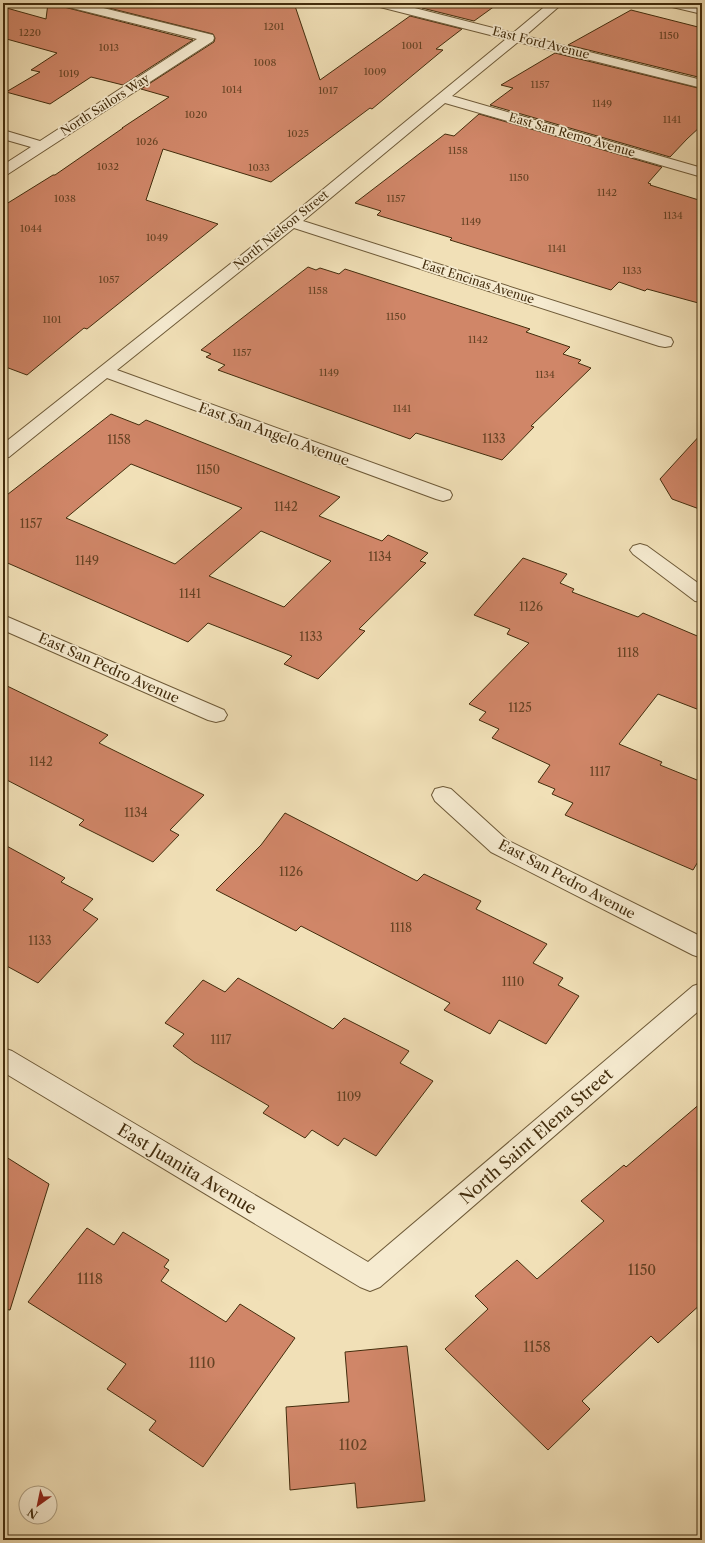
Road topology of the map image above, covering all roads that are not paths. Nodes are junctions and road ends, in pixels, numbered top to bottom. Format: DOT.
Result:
graph roads {
  1 [pos="68,3"];
  2 [pos="380,3"];
  3 [pos="557,3"];
  4 [pos="672,3"];
  5 [pos="702,10"];
  6 [pos="516,36"];
  7 [pos="702,84"];
  8 [pos="443,98"];
  9 [pos="3,134"];
  10 [pos="43,146"];
  11 [pos="3,172"];
  12 [pos="702,173"];
  13 [pos="292,222"];
  14 [pos="665,342"];
  15 [pos="105,372"];
  16 [pos="3,453"];
  17 [pos="443,495"];
  18 [pos="640,550"];
  19 [pos="702,596"];
  20 [pos="3,622"];
  21 [pos="216,715"];
  22 [pos="443,795"];
  23 [pos="702,948"];
  24 [pos="702,993"];
  25 [pos="3,1059"];
  26 [pos="370,1278"];
  1 -- 10 [label="street, North Sailors Way"];
  2 -- 6 [label="street, East Ford Avenue"];
  3 -- 6 [label="street, North Nielson Street"];
  4 -- 5 [label="street"];
  6 -- 7 [label="street, East Ford Avenue"];
  6 -- 8 [label="street, North Nielson Street"];
  8 -- 12 [label="street, East San Remo Avenue"];
  8 -- 13 [label="street, North Nielson Street"];
  9 -- 10 [label="street"];
  10 -- 11 [label="street, North Sailors Way"];
  13 -- 14 [label="street, East Encinas Avenue"];
  13 -- 15 [label="street, North Nielson Street"];
  15 -- 16 [label="street, North Nielson Street"];
  15 -- 17 [label="street, East San Angelo Avenue"];
  18 -- 19 [label="street"];
  20 -- 21 [label="street, East San Pedro Avenue"];
  22 -- 23 [label="street, East San Pedro Avenue"];
  24 -- 26 [label="street, North Saint Elena Street"];
  25 -- 26 [label="street, East Juanita Avenue"];
}
